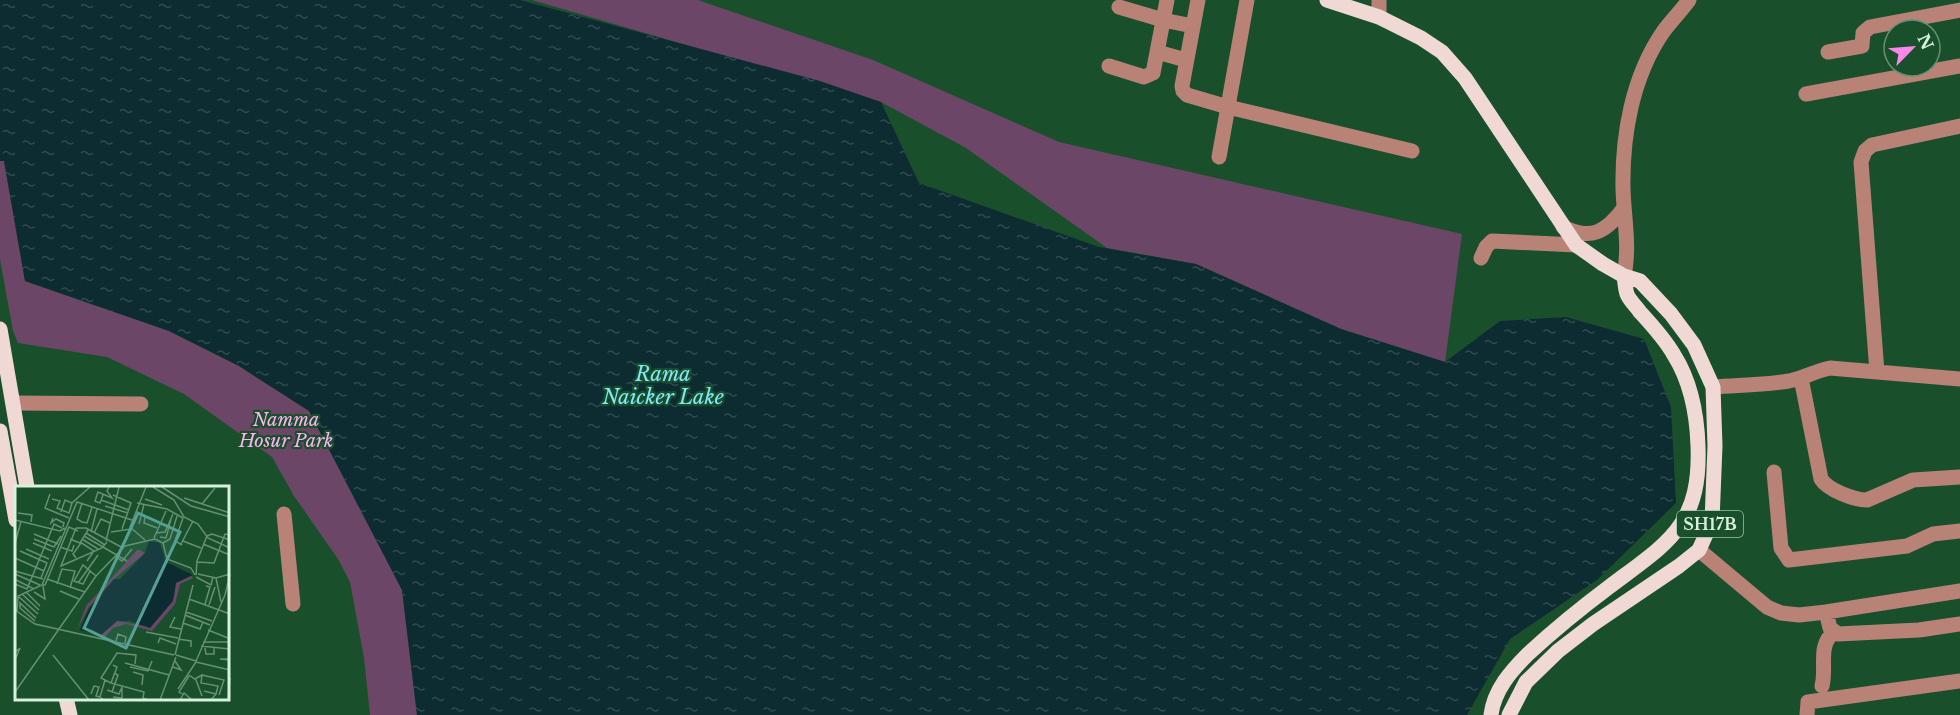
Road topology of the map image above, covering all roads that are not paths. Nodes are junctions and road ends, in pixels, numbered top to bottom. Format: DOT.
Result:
graph roads {
  1 [pos="1167,0"];
  2 [pos="1198,0"];
  3 [pos="1247,0"];
  4 [pos="1327,0"];
  5 [pos="1379,0"];
  6 [pos="1682,3"];
  7 [pos="1119,7"];
  8 [pos="1960,10"];
  9 [pos="1379,17"];
  10 [pos="1163,20"];
  11 [pos="1193,26"];
  12 [pos="1157,52"];
  13 [pos="1828,52"];
  14 [pos="1186,60"];
  15 [pos="1109,66"];
  16 [pos="1960,66"];
  17 [pos="1806,94"];
  18 [pos="1228,107"];
  19 [pos="1960,126"];
  20 [pos="1412,151"];
  21 [pos="1219,157"];
  22 [pos="1624,208"];
  23 [pos="1563,227"];
  24 [pos="1576,245"];
  25 [pos="1481,258"];
  26 [pos="1624,276"];
  27 [pos="0,329"];
  28 [pos="1877,372"];
  29 [pos="1960,379"];
  30 [pos="1795,380"];
  31 [pos="1713,387"];
  32 [pos="12,403"];
  33 [pos="141,404"];
  34 [pos="0,431"];
  35 [pos="1774,472"];
  36 [pos="1960,477"];
  37 [pos="27,486"];
  38 [pos="15,514"];
  39 [pos="284,514"];
  40 [pos="1960,531"];
  41 [pos="1699,550"];
  42 [pos="1960,591"];
  43 [pos="293,604"];
  44 [pos="1826,612"];
  45 [pos="1960,624"];
  46 [pos="1834,632"];
  47 [pos="1960,681"];
  48 [pos="1822,686"];
  49 [pos="66,700"];
  50 [pos="70,715"];
  51 [pos="1491,715"];
  52 [pos="1509,715"];
  53 [pos="1807,715"];
  1 -- 10 [label="street"];
  2 -- 11 [label="street"];
  3 -- 18 [label="street"];
  4 -- 9 [label="main road, SH17B"];
  5 -- 9 [label="street"];
  6 -- 22 [label="street"];
  7 -- 10 [label="street"];
  8 -- 13 [label="street"];
  9 -- 23 [label="main road, SH17B"];
  10 -- 11 [label="street"];
  10 -- 12 [label="street"];
  11 -- 14 [label="street"];
  12 -- 14 [label="street"];
  12 -- 15 [label="street"];
  14 -- 18 [label="street"];
  16 -- 17 [label="street"];
  18 -- 20 [label="street"];
  18 -- 21 [label="street"];
  19 -- 28 [label="street"];
  22 -- 23 [label="street"];
  22 -- 26 [label="street"];
  23 -- 24 [label="main road, SH17B"];
  24 -- 25 [label="street"];
  24 -- 26 [label="main road, SH17B"];
  26 -- 31 [label="main road, SH17B"];
  26 -- 51 [label="main road, SH17B"];
  27 -- 32 [label="main road"];
  28 -- 29 [label="street"];
  28 -- 30 [label="street"];
  30 -- 31 [label="street"];
  30 -- 36 [label="street"];
  31 -- 41 [label="main road, SH17B"];
  32 -- 33 [label="street"];
  32 -- 37 [label="main road"];
  34 -- 38 [label="main road"];
  35 -- 40 [label="street"];
  39 -- 43 [label="street"];
  41 -- 44 [label="street"];
  41 -- 52 [label="main road, SH17B"];
  42 -- 44 [label="street"];
  44 -- 46 [label="street"];
  45 -- 46 [label="street"];
  46 -- 48 [label="street"];
  47 -- 53 [label="street"];
  49 -- 50 [label="main road"];
}
